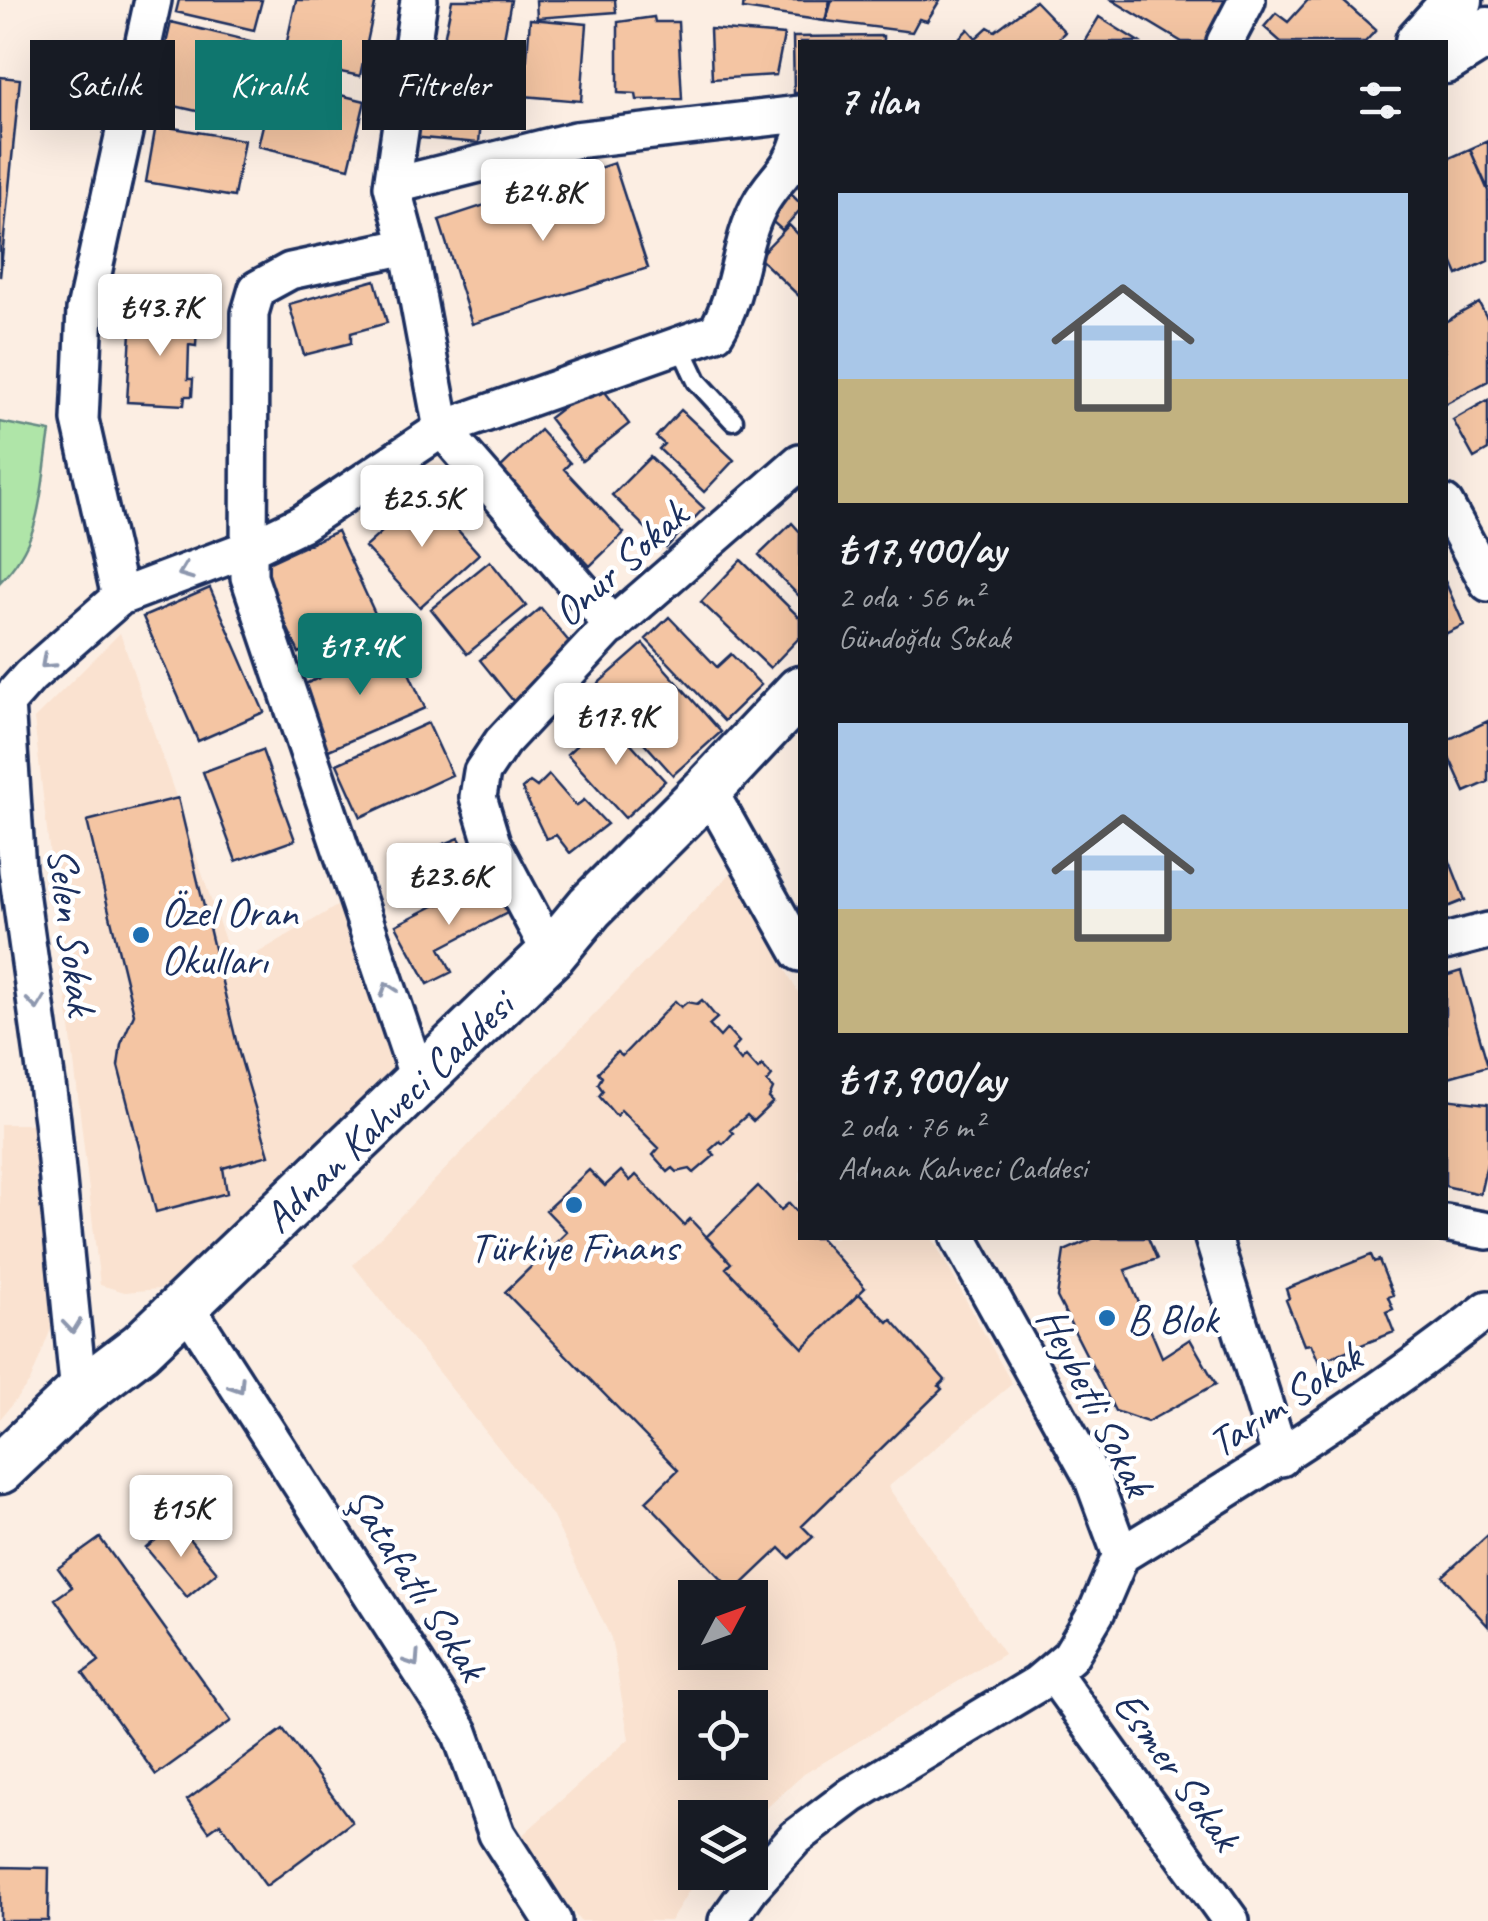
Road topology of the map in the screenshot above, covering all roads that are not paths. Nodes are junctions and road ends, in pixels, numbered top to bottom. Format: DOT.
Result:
graph roads {
  1 [pos="153,0"];
  2 [pos="419,0"];
  3 [pos="1248,0"];
  4 [pos="1458,0"];
  5 [pos="1471,0"];
  6 [pos="1488,19"];
  7 [pos="1488,32"];
  8 [pos="1226,40"];
  9 [pos="1422,40"];
  10 [pos="1448,57"];
  11 [pos="798,114"];
  12 [pos="798,147"];
  13 [pos="392,186"];
  14 [pos="408,246"];
  15 [pos="680,345"];
  16 [pos="733,420"];
  17 [pos="442,428"];
  18 [pos="795,476"];
  19 [pos="1448,510"];
  20 [pos="250,548"];
  21 [pos="1488,583"];
  22 [pos="120,597"];
  23 [pos="612,626"];
  24 [pos="798,693"];
  25 [pos="3,699"];
  26 [pos="708,789"];
  27 [pos="1488,932"];
  28 [pos="1448,941"];
  29 [pos="798,949"];
  30 [pos="551,954"];
  31 [pos="419,1081"];
  32 [pos="1448,1224"];
  33 [pos="1488,1231"];
  34 [pos="960,1240"];
  35 [pos="1214,1240"];
  36 [pos="185,1304"];
  37 [pos="1488,1308"];
  38 [pos="80,1394"];
  39 [pos="1281,1458"];
  40 [pos="0,1469"];
  41 [pos="1121,1554"];
  42 [pos="1052,1672"];
  43 [pos="554,1921"];
  44 [pos="727,1921"];
  45 [pos="1231,1921"];
  1 -- 22 [label="street"];
  2 -- 13 [label="street"];
  3 -- 8 [label="street"];
  4 -- 9 [label="main road"];
  5 -- 6 [label="main road"];
  7 -- 10 [label="main road"];
  11 -- 13 [label="street"];
  12 -- 15 [label="street"];
  13 -- 14 [label="street"];
  14 -- 17 [label="street"];
  14 -- 20 [label="street"];
  15 -- 16 [label="lane"];
  15 -- 17 [label="street"];
  17 -- 20 [label="street"];
  17 -- 23 [label="street"];
  18 -- 23 [label="street, Onur Sokak"];
  19 -- 21 [label="street"];
  20 -- 22 [label="street, one-way"];
  31 -- 20 [label="street, one-way"];
  22 -- 25 [label="street, Selen Sokak, one-way"];
  23 -- 30 [label="street, Onur Sokak"];
  24 -- 26 [label="main road, Adnan Kahveci Caddesi"];
  25 -- 38 [label="street, Selen Sokak, one-way"];
  26 -- 29 [label="street"];
  26 -- 30 [label="main road, Adnan Kahveci Caddesi"];
  27 -- 28 [label="street"];
  30 -- 31 [label="main road, Adnan Kahveci Caddesi"];
  31 -- 36 [label="main road, Adnan Kahveci Caddesi"];
  32 -- 33 [label="street"];
  34 -- 41 [label="street, Heybetli Sokak"];
  35 -- 39 [label="street"];
  36 -- 38 [label="main road, Adnan Kahveci Caddesi"];
  36 -- 43 [label="street, Şatafatlı Sokak, one-way"];
  37 -- 39 [label="street, Tarım Sokak"];
  38 -- 40 [label="main road, Adnan Kahveci Caddesi"];
  39 -- 41 [label="street, Tarım Sokak"];
  41 -- 42 [label="street"];
  42 -- 44 [label="street"];
  42 -- 45 [label="street, Esmer Sokak"];
}
